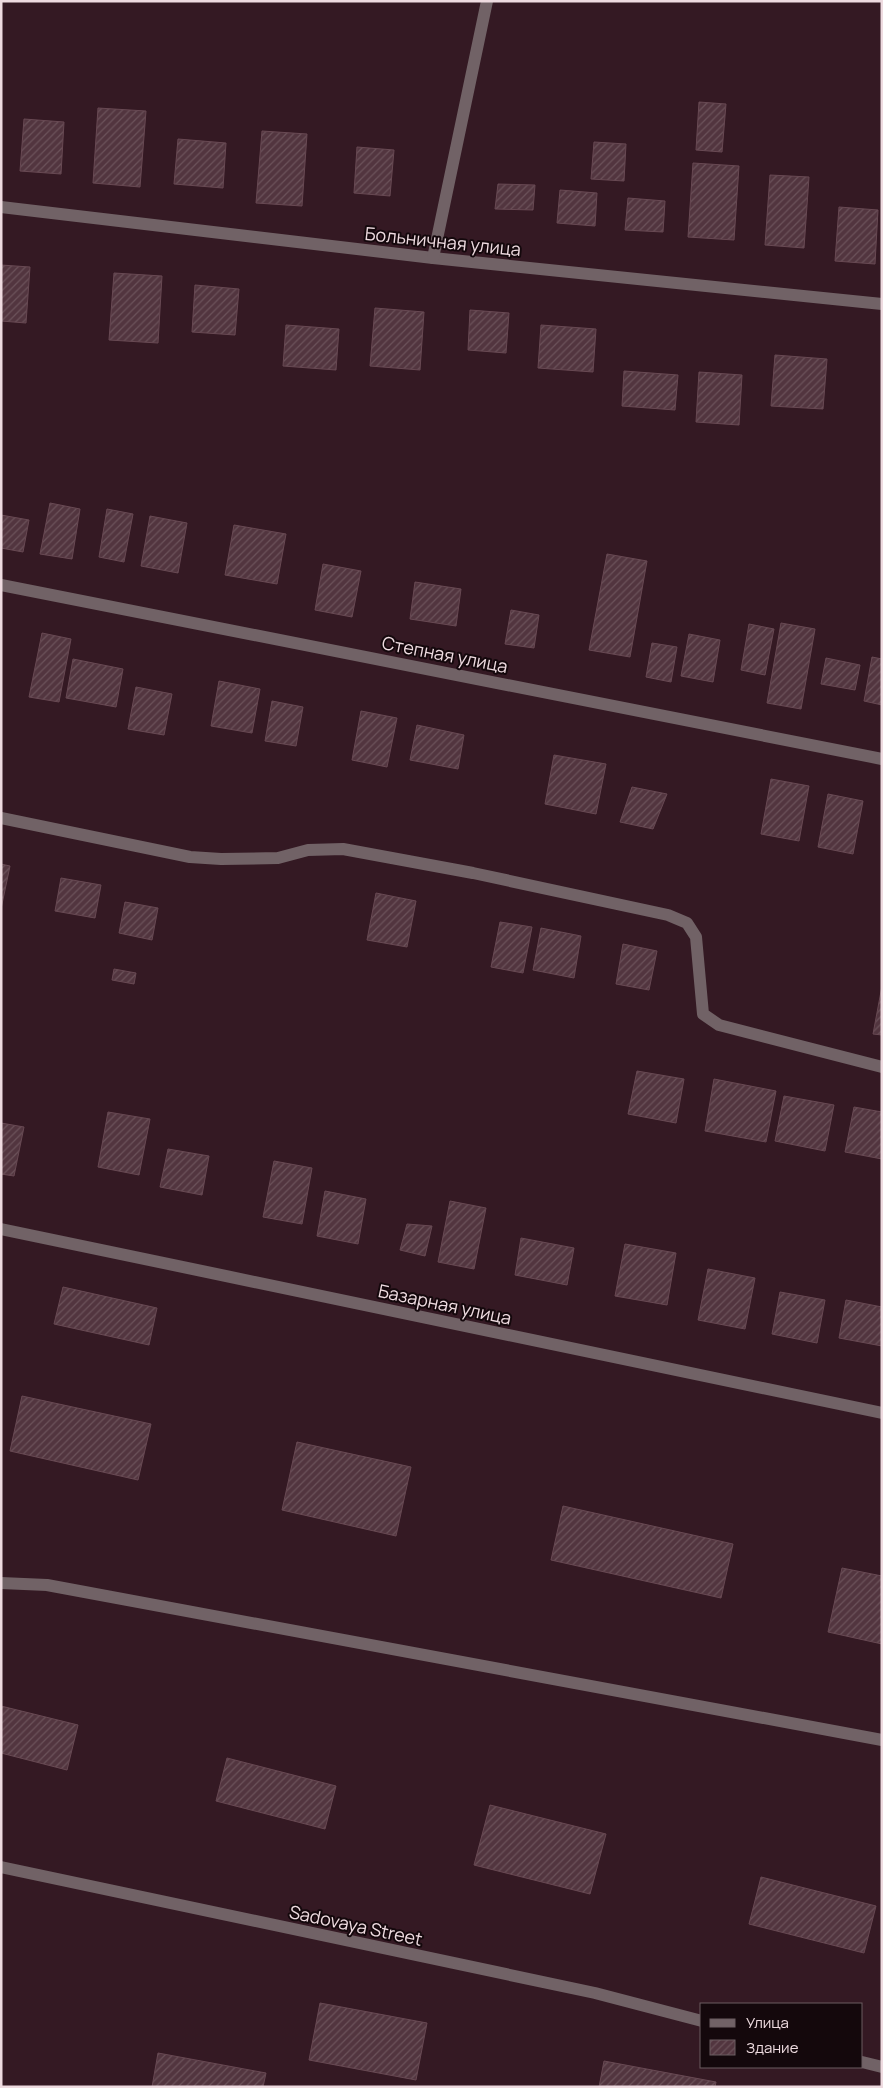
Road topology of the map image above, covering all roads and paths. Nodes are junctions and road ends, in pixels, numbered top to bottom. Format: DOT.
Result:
graph roads {
  1 [pos="488,1"];
  2 [pos="1,206"];
  3 [pos="433,258"];
  4 [pos="882,304"];
  5 [pos="1,585"];
  6 [pos="882,759"];
  7 [pos="1,818"];
  8 [pos="882,1067"];
  9 [pos="1,1229"];
  10 [pos="882,1413"];
  11 [pos="1,1583"];
  12 [pos="882,1740"];
  13 [pos="1,1867"];
  14 [pos="700,2020"];
  15 [pos="863,2062"];
  16 [pos="882,2067"];
  1 -- 3 [label="street"];
  2 -- 3 [label="street, Больничная улица"];
  3 -- 4 [label="street, Больничная улица"];
  5 -- 6 [label="street, Степная улица"];
  7 -- 8 [label="street"];
  9 -- 10 [label="street, Базарная улица"];
  11 -- 12 [label="street"];
  13 -- 14 [label="street, Sadovaya Street"];
  15 -- 16 [label="street"];
}
